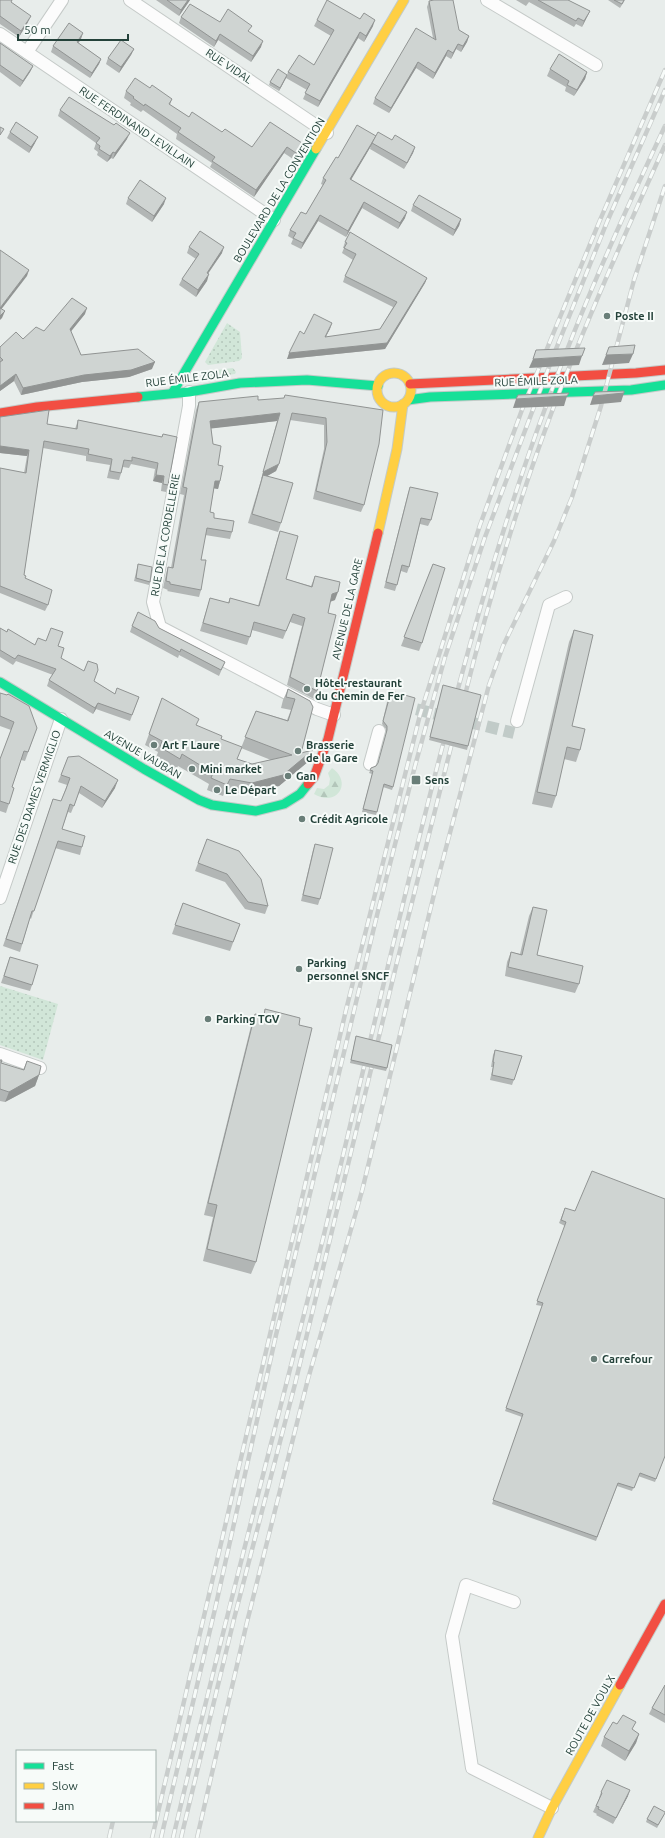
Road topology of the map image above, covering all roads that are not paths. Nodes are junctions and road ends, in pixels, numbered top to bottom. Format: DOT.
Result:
graph roads {
  1 [pos="62,0"];
  2 [pos="130,0"];
  3 [pos="404,0"];
  4 [pos="487,0"];
  5 [pos="0,34"];
  6 [pos="27,52"];
  7 [pos="596,65"];
  8 [pos="327,133"];
  9 [pos="274,220"];
  10 [pos="665,370"];
  11 [pos="410,384"];
  12 [pos="665,385"];
  13 [pos="378,386"];
  14 [pos="173,392"];
  15 [pos="189,392"];
  16 [pos="405,402"];
  17 [pos="0,413"];
  18 [pos="566,597"];
  19 [pos="0,682"];
  20 [pos="334,715"];
  21 [pos="61,719"];
  22 [pos="517,721"];
  23 [pos="379,731"];
  24 [pos="370,764"];
  25 [pos="284,804"];
  26 [pos="0,898"];
  27 [pos="0,1054"];
  28 [pos="40,1068"];
  29 [pos="514,1602"];
  30 [pos="665,1604"];
  31 [pos="552,1808"];
  32 [pos="538,1838"];
  1 -- 6 [label="street"];
  2 -- 8 [label="street, RUE VIDAL"];
  3 -- 8 [label="main road, BOULEVARD DE LA CONVENTION"];
  4 -- 7 [label="street"];
  5 -- 6 [label="street, RUE FERDINAND LEVILLAIN"];
  6 -- 9 [label="street, RUE FERDINAND LEVILLAIN"];
  8 -- 9 [label="main road, BOULEVARD DE LA CONVENTION"];
  9 -- 14 [label="main road, BOULEVARD DE LA CONVENTION"];
  10 -- 11 [label="main road, RUE ÉMILE ZOLA"];
  11 -- 13 [label="main road"];
  11 -- 16 [label="main road"];
  12 -- 16 [label="main road, RUE ÉMILE ZOLA"];
  13 -- 15 [label="main road, RUE ÉMILE ZOLA"];
  13 -- 16 [label="main road"];
  14 -- 15 [label="main road, RUE ÉMILE ZOLA"];
  14 -- 17 [label="main road, RUE ÉMILE ZOLA"];
  15 -- 20 [label="street, RUE DE LA CORDELLERIE"];
  16 -- 20 [label="main road, AVENUE DE LA GARE"];
  18 -- 22 [label="street"];
  19 -- 21 [label="main road, AVENUE VAUBAN"];
  20 -- 25 [label="main road, AVENUE DE LA GARE"];
  21 -- 25 [label="main road, AVENUE VAUBAN"];
  21 -- 26 [label="street, RUE DES DAMES VERMIGLIO"];
  23 -- 24 [label="street"];
  27 -- 28 [label="street"];
  29 -- 31 [label="street"];
  30 -- 31 [label="main road, ROUTE DE VOULX"];
  31 -- 32 [label="main road, ROUTE DE VOULX"];
}
